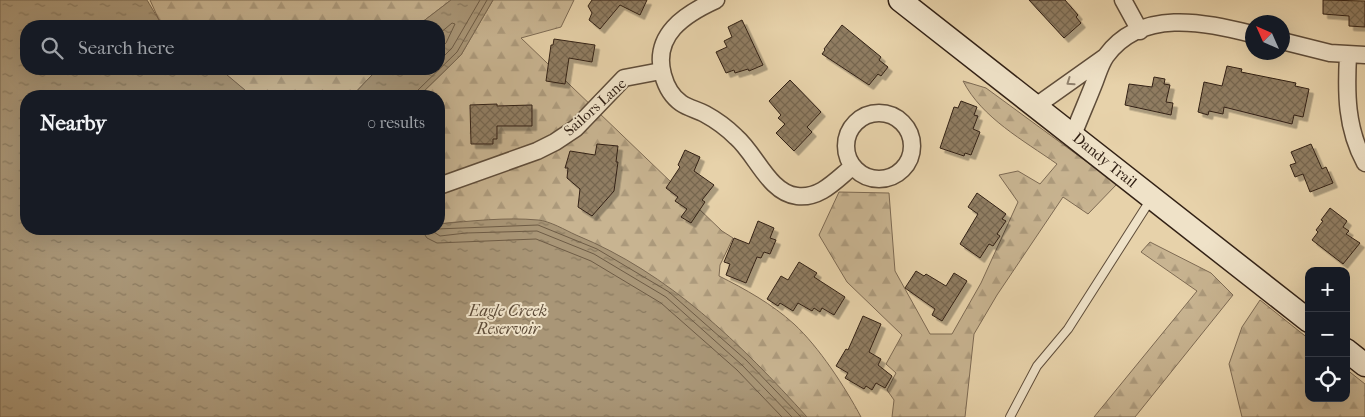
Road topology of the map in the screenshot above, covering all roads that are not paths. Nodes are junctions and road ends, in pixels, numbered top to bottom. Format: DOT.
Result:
graph roads {
  1 [pos="716,0"];
  2 [pos="900,0"];
  3 [pos="1123,0"];
  4 [pos="1140,31"];
  5 [pos="1245,32"];
  6 [pos="1290,43"];
  7 [pos="1348,55"];
  8 [pos="1365,55"];
  9 [pos="1105,57"];
  10 [pos="662,70"];
  11 [pos="1036,106"];
  12 [pos="1073,135"];
  13 [pos="1365,163"];
  14 [pos="852,167"];
  15 [pos="445,184"];
  16 [pos="1152,198"];
  17 [pos="1305,318"];
  18 [pos="1350,353"];
  19 [pos="1365,364"];
  20 [pos="1010,417"];
  1 -- 10 [label="street"];
  2 -- 11 [label="street, Dandy Trail"];
  3 -- 4 [label="street"];
  4 -- 5 [label="street"];
  4 -- 9 [label="street"];
  6 -- 7 [label="street"];
  7 -- 8 [label="street"];
  7 -- 13 [label="street"];
  9 -- 11 [label="street, one-way"];
  9 -- 12 [label="street"];
  10 -- 14 [label="street"];
  10 -- 15 [label="street, Sailors Lane"];
  11 -- 12 [label="street, Dandy Trail"];
  12 -- 16 [label="street, Dandy Trail"];
  14 -- 14 [label="street"];
  16 -- 17 [label="street, Dandy Trail"];
  16 -- 20 [label="lane"];
  18 -- 19 [label="street"];
}
